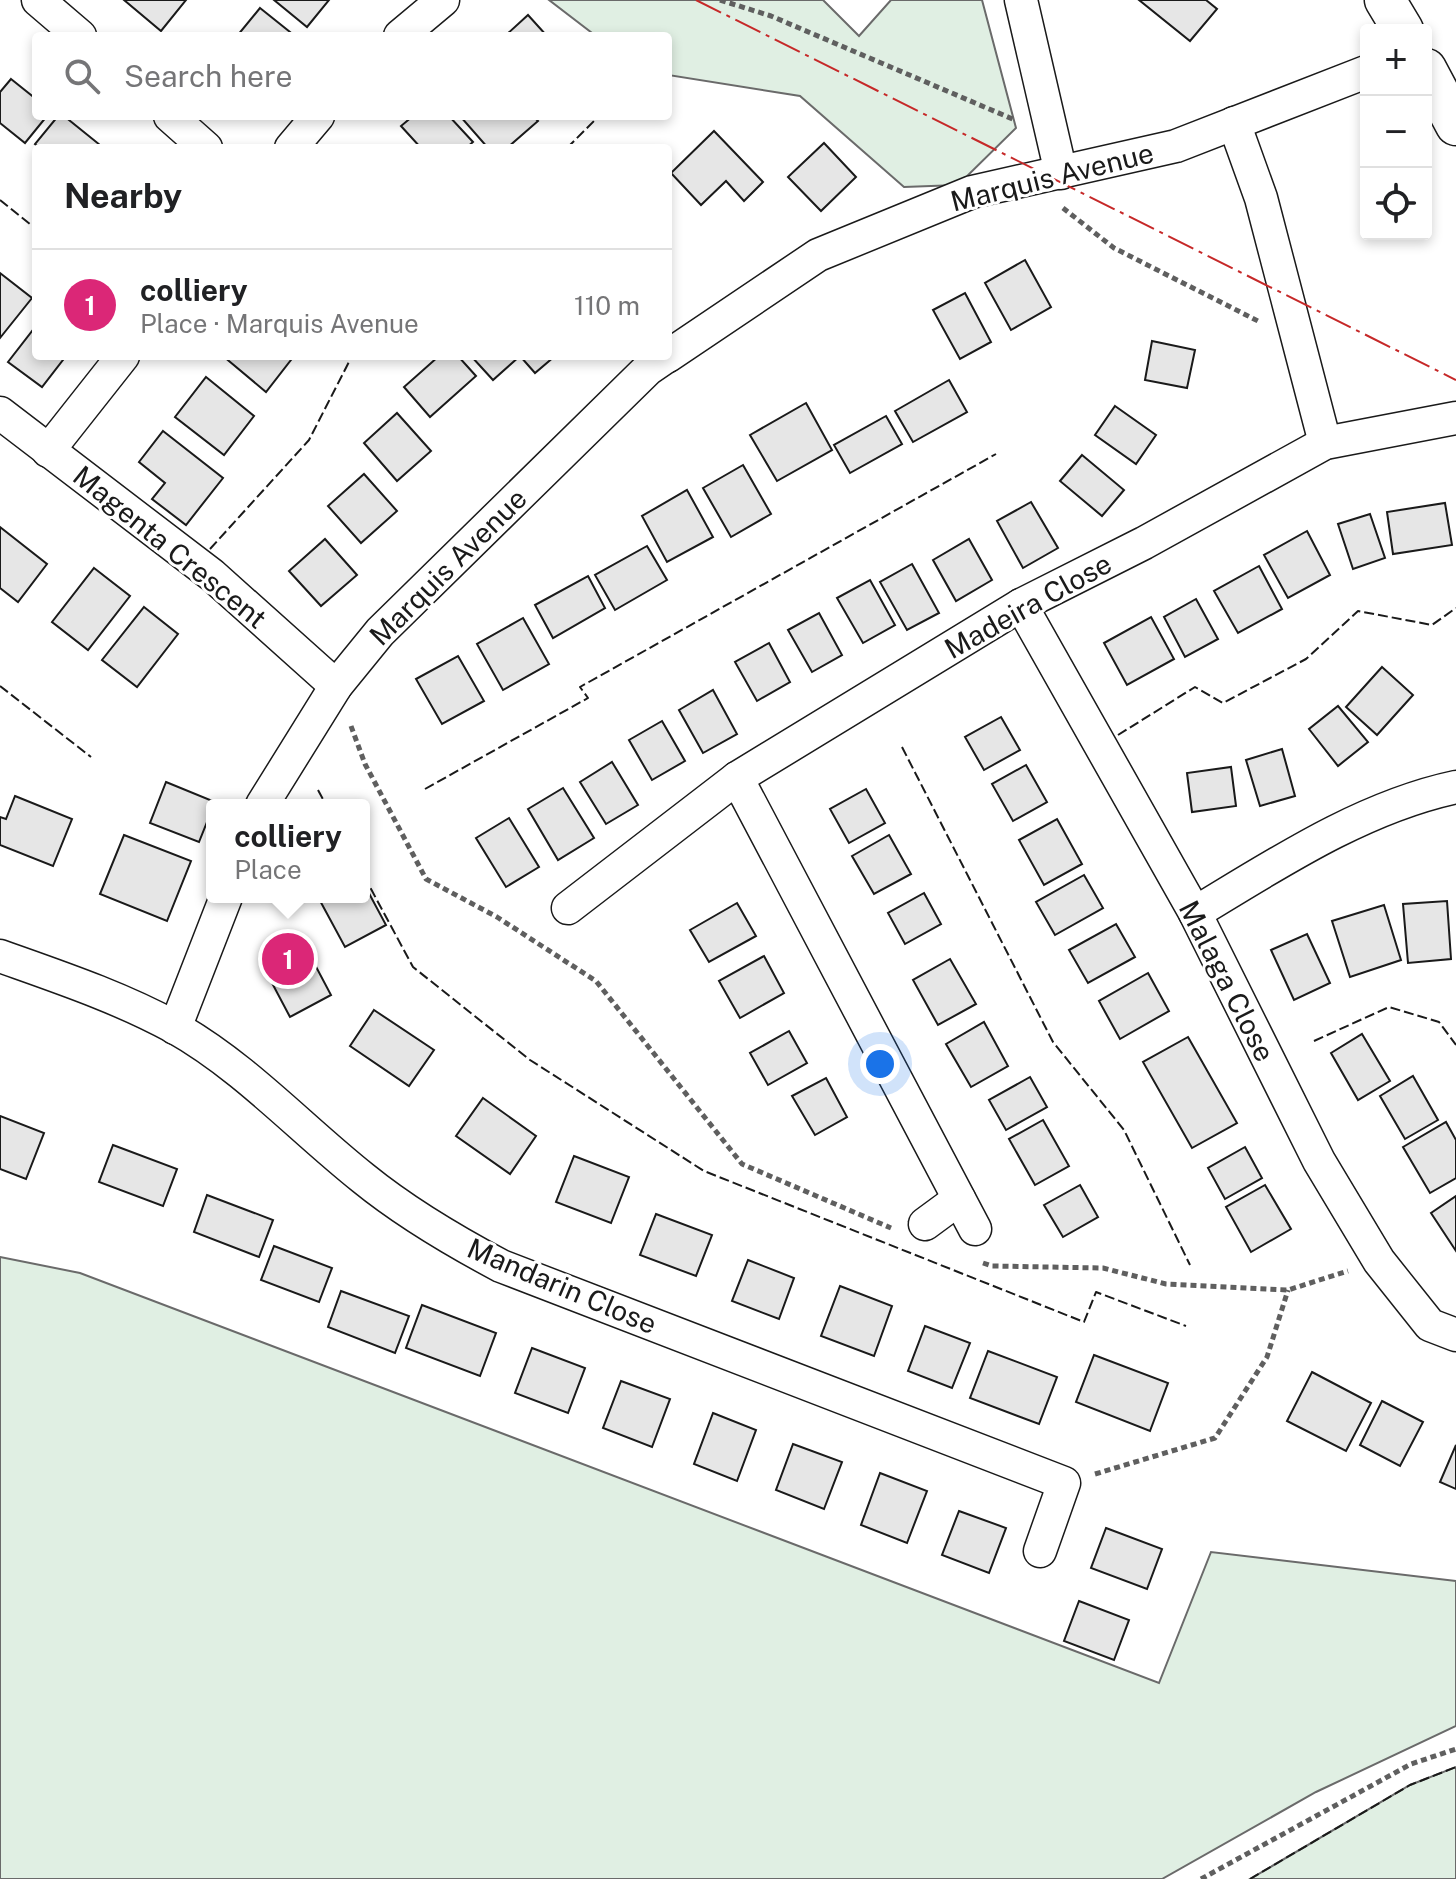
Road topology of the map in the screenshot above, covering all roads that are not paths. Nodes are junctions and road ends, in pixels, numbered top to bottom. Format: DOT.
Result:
graph roads {
  1 [pos="38,0"];
  2 [pos="443,0"];
  3 [pos="1021,0"];
  4 [pos="1385,0"];
  5 [pos="1399,24"];
  6 [pos="75,32"];
  7 [pos="405,32"];
  8 [pos="1360,74"];
  9 [pos="1432,80"];
  10 [pos="174,120"];
  11 [pos="315,120"];
  12 [pos="1234,123"];
  13 [pos="1456,125"];
  14 [pos="202,144"];
  15 [pos="294,144"];
  16 [pos="1061,173"];
  17 [pos="672,353"];
  18 [pos="120,360"];
  19 [pos="662,360"];
  20 [pos="0,413"];
  21 [pos="1456,418"];
  22 [pos="1325,443"];
  23 [pos="48,451"];
  24 [pos="1021,605"];
  25 [pos="336,686"];
  26 [pos="737,778"];
  27 [pos="1456,787"];
  28 [pos="266,799"];
  29 [pos="224,903"];
  30 [pos="568,908"];
  31 [pos="1195,913"];
  32 [pos="0,956"];
  33 [pos="175,1028"];
  34 [pos="959,1199"];
  35 [pos="910,1227"];
  36 [pos="975,1229"];
  37 [pos="1456,1335"];
  38 [pos="1040,1551"];
  1 -- 6 [label="street"];
  2 -- 7 [label="street"];
  3 -- 16 [label="street"];
  4 -- 5 [label="street"];
  8 -- 12 [label="street, Marquis Avenue"];
  9 -- 13 [label="street"];
  10 -- 14 [label="street"];
  11 -- 15 [label="street"];
  12 -- 16 [label="street, Marquis Avenue"];
  12 -- 22 [label="street"];
  16 -- 17 [label="street, Marquis Avenue"];
  18 -- 23 [label="street"];
  19 -- 25 [label="street, Marquis Avenue"];
  20 -- 23 [label="street, Magenta Crescent"];
  21 -- 22 [label="street, Madeira Close"];
  22 -- 24 [label="street, Madeira Close"];
  23 -- 25 [label="street, Magenta Crescent"];
  24 -- 26 [label="street, Madeira Close"];
  24 -- 31 [label="street, Malaga Close"];
  25 -- 28 [label="street, Marquis Avenue"];
  26 -- 30 [label="street, Madeira Close"];
  26 -- 34 [label="street"];
  27 -- 31 [label="street"];
  29 -- 33 [label="street"];
  31 -- 37 [label="street, Malaga Close"];
  32 -- 33 [label="street, Mandarin Close"];
  33 -- 38 [label="street, Mandarin Close"];
  34 -- 35 [label="street"];
  34 -- 36 [label="street"];
}
